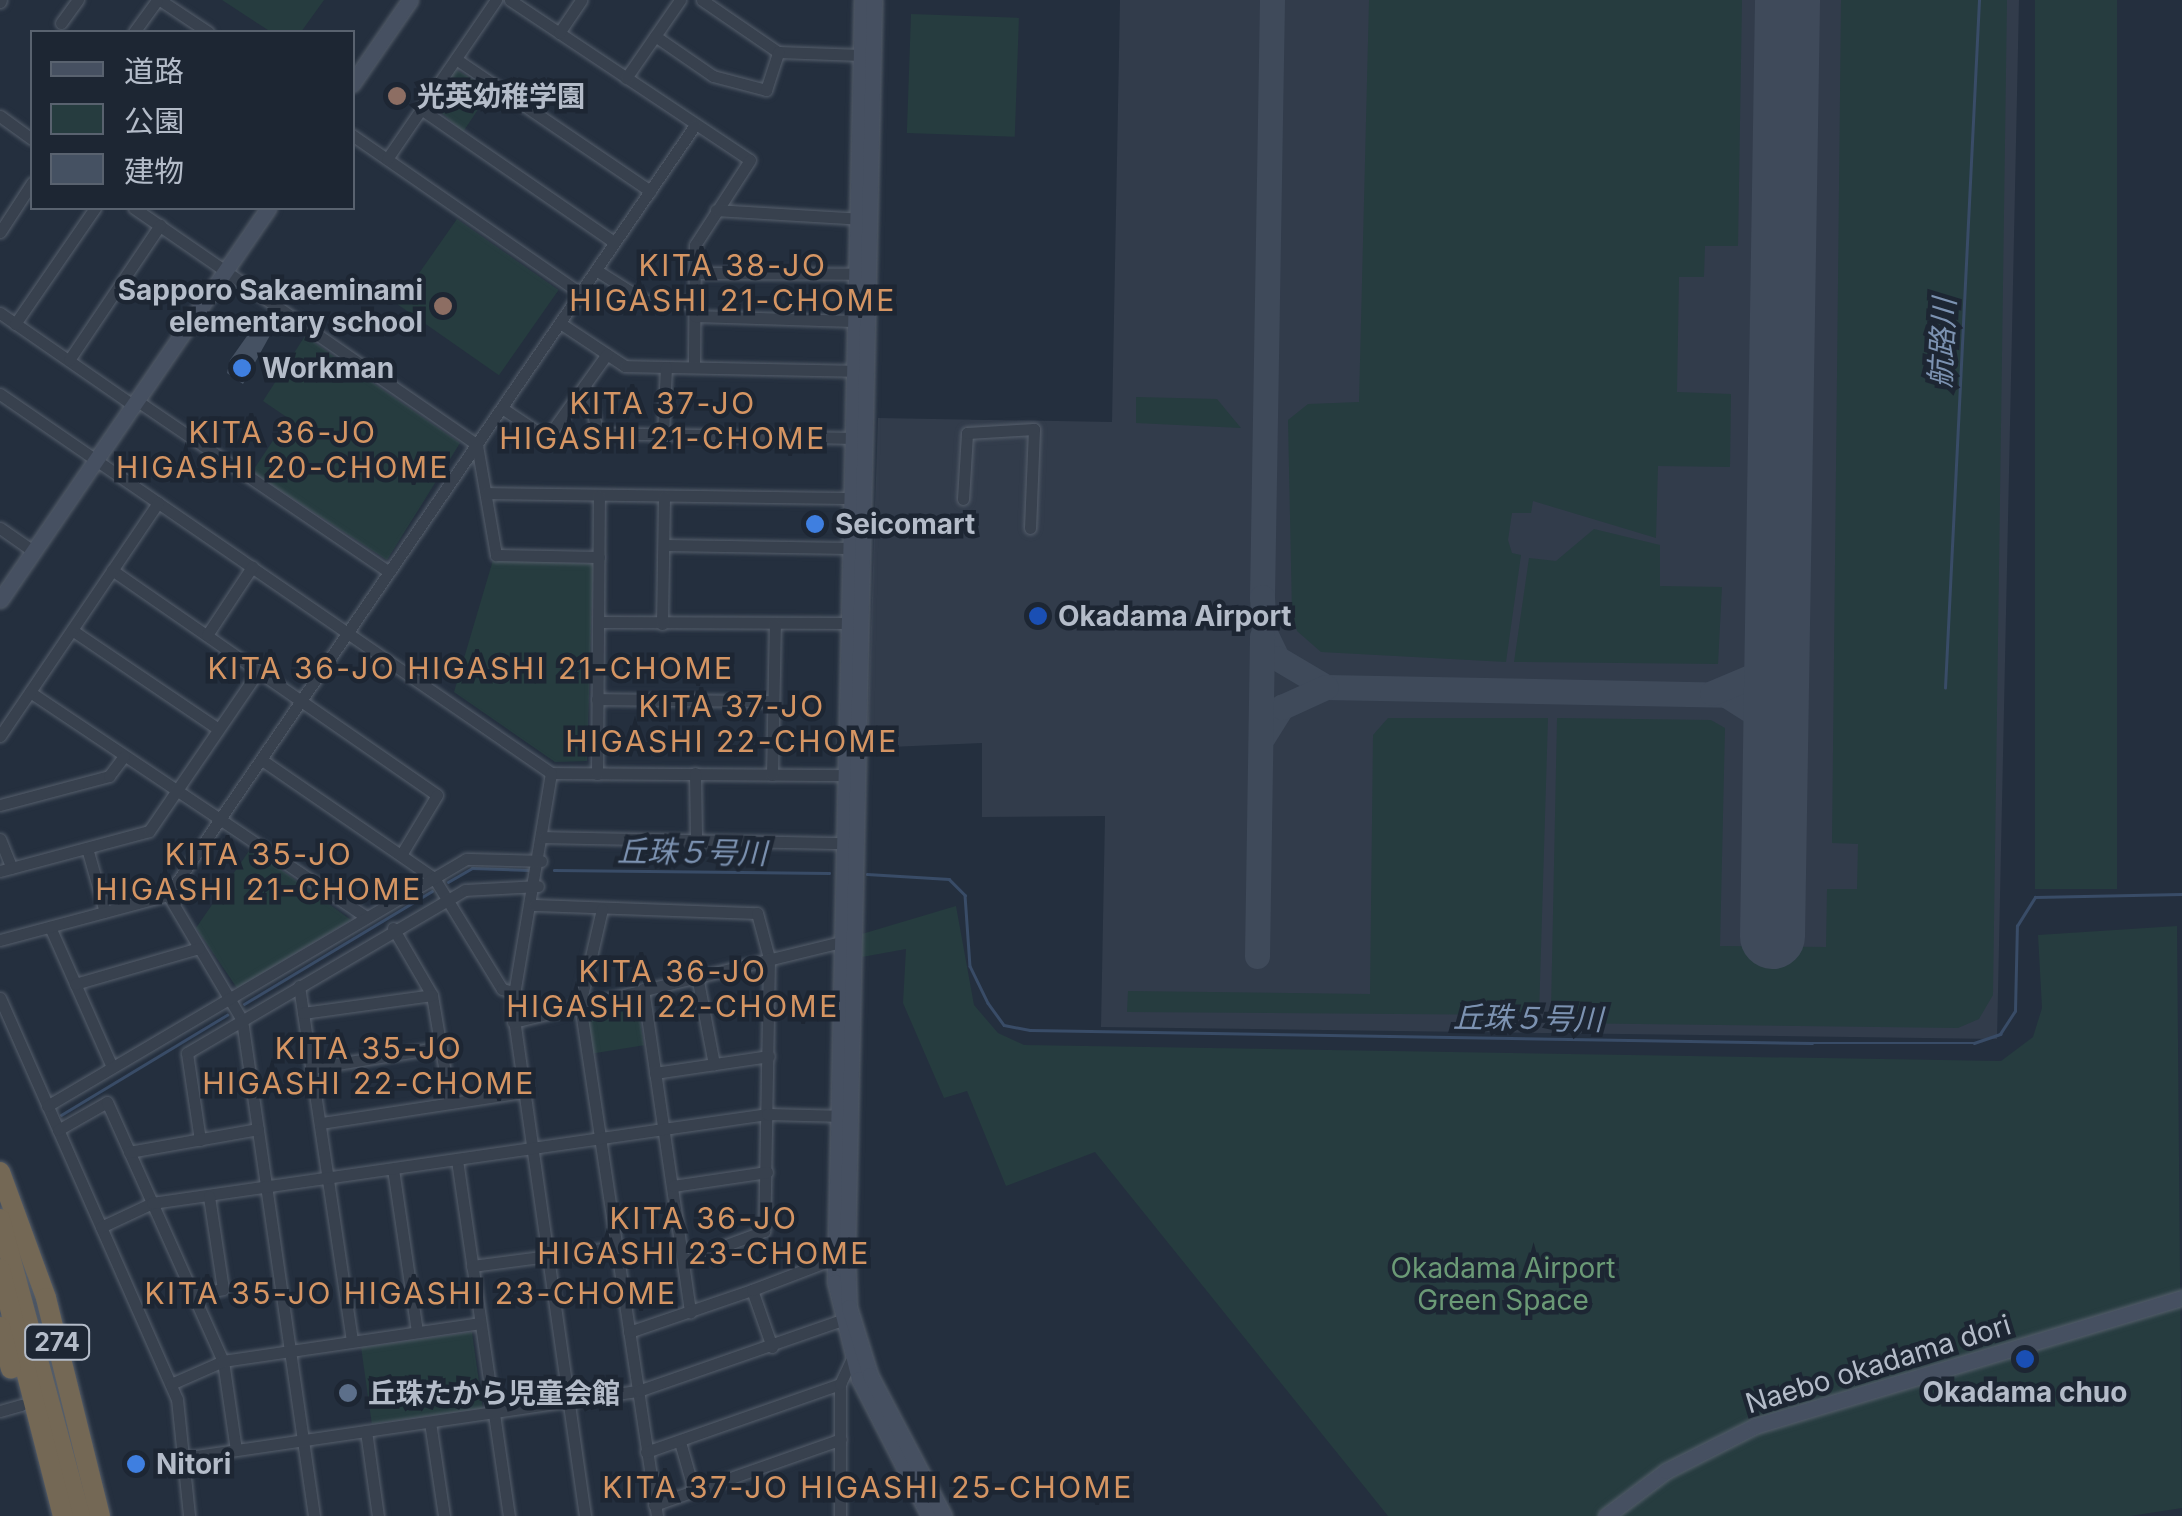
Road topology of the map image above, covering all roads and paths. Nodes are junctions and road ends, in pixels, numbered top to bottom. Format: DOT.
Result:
graph roads {
  1 [pos="78,0"];
  2 [pos="159,0"];
  3 [pos="410,0"];
  4 [pos="496,0"];
  5 [pos="510,0"];
  6 [pos="581,0"];
  7 [pos="680,0"];
  8 [pos="702,0"];
  9 [pos="862,0"];
  10 [pos="874,0"];
  11 [pos="60,23"];
  12 [pos="136,30"];
  13 [pos="205,30"];
  14 [pos="559,32"];
  15 [pos="655,36"];
  16 [pos="778,52"];
  17 [pos="861,55"];
  18 [pos="456,59"];
  19 [pos="626,78"];
  20 [pos="355,80"];
  21 [pos="421,109"];
  22 [pos="0,116"];
  23 [pos="695,125"];
  24 [pos="355,137"];
  25 [pos="30,138"];
  26 [pos="387,158"];
  27 [pos="30,186"];
  28 [pos="650,190"];
  29 [pos="94,210"];
  30 [pos="137,210"];
  31 [pos="267,210"];
  32 [pos="716,210"];
  33 [pos="863,219"];
  34 [pos="160,225"];
  35 [pos="0,232"];
  36 [pos="614,242"];
  37 [pos="596,270"];
  38 [pos="225,272"];
  39 [pos="695,273"];
  40 [pos="861,274"];
  41 [pos="580,293"];
  42 [pos="694,310"];
  43 [pos="0,313"];
  44 [pos="853,321"];
  45 [pos="560,323"];
  46 [pos="15,324"];
  47 [pos="607,354"];
  48 [pos="69,360"];
  49 [pos="666,367"];
  50 [pos="694,367"];
  51 [pos="858,370"];
  52 [pos="585,384"];
  53 [pos="0,394"];
  54 [pos="135,402"];
  55 [pos="502,408"];
  56 [pos="663,435"];
  57 [pos="850,438"];
  58 [pos="476,445"];
  59 [pos="96,460"];
  60 [pos="486,493"];
  61 [pos="600,496"];
  62 [pos="664,496"];
  63 [pos="855,498"];
  64 [pos="963,499"];
  65 [pos="158,503"];
  66 [pos="0,528"];
  67 [pos="1030,528"];
  68 [pos="664,545"];
  69 [pos="849,548"];
  70 [pos="33,551"];
  71 [pos="599,558"];
  72 [pos="252,567"];
  73 [pos="112,570"];
  74 [pos="389,572"];
  75 [pos="0,599"];
  76 [pos="599,622"];
  77 [pos="853,623"];
  78 [pos="662,624"];
  79 [pos="775,625"];
  80 [pos="72,630"];
  81 [pos="348,634"];
  82 [pos="207,635"];
  83 [pos="258,672"];
  84 [pos="30,692"];
  85 [pos="598,699"];
  86 [pos="773,701"];
  87 [pos="301,702"];
  88 [pos="2,729"];
  89 [pos="218,730"];
  90 [pos="124,756"];
  91 [pos="262,760"];
  92 [pos="696,773"];
  93 [pos="550,774"];
  94 [pos="597,774"];
  95 [pos="772,775"];
  96 [pos="849,775"];
  97 [pos="177,791"];
  98 [pos="0,805"];
  99 [pos="220,820"];
  100 [pos="544,837"];
  101 [pos="0,839"];
  102 [pos="696,840"];
  103 [pos="840,843"];
  104 [pos="88,848"];
  105 [pos="400,855"];
  106 [pos="541,861"];
  107 [pos="6,869"];
  108 [pos="434,878"];
  109 [pos="538,886"];
  110 [pos="168,895"];
  111 [pos="446,900"];
  112 [pos="534,905"];
  113 [pos="602,909"];
  114 [pos="105,912"];
  115 [pos="366,916"];
  116 [pos="50,927"];
  117 [pos="393,928"];
  118 [pos="0,940"];
  119 [pos="840,942"];
  120 [pos="200,948"];
  121 [pos="769,958"];
  122 [pos="698,976"];
  123 [pos="74,984"];
  124 [pos="299,986"];
  125 [pos="643,989"];
  126 [pos="513,992"];
  127 [pos="432,995"];
  128 [pos="0,998"];
  129 [pos="229,998"];
  130 [pos="580,1004"];
  131 [pos="303,1014"];
  132 [pos="242,1020"];
  133 [pos="513,1022"];
  134 [pos="440,1047"];
  135 [pos="770,1056"];
  136 [pos="714,1064"];
  137 [pos="112,1068"];
  138 [pos="312,1068"];
  139 [pos="655,1072"];
  140 [pos="524,1092"];
  141 [pos="450,1103"];
  142 [pos="47,1106"];
  143 [pos="768,1114"];
  144 [pos="842,1116"];
  145 [pos="320,1123"];
  146 [pos="258,1129"];
  147 [pos="664,1129"];
  148 [pos="58,1130"];
  149 [pos="600,1138"];
  150 [pos="200,1140"];
  151 [pos="532,1148"];
  152 [pos="130,1152"];
  153 [pos="456,1160"];
  154 [pos="394,1169"];
  155 [pos="0,1172"];
  156 [pos="767,1172"];
  157 [pos="329,1178"];
  158 [pos="672,1186"];
  159 [pos="266,1188"];
  160 [pos="209,1196"];
  161 [pos="152,1204"];
  162 [pos="0,1219"];
  163 [pos="100,1227"];
  164 [pos="616,1246"];
  165 [pos="547,1256"];
  166 [pos="841,1256"];
  167 [pos="682,1261"];
  168 [pos="472,1266"];
  169 [pos="0,1269"];
  170 [pos="752,1290"];
  171 [pos="193,1294"];
  172 [pos="2182,1298"];
  173 [pos="690,1313"];
  174 [pos="846,1320"];
  175 [pos="480,1323"];
  176 [pos="0,1327"];
  177 [pos="417,1332"];
  178 [pos="629,1332"];
  179 [pos="352,1340"];
  180 [pos="772,1347"];
  181 [pos="290,1349"];
  182 [pos="856,1352"];
  183 [pos="223,1361"];
  184 [pos="171,1384"];
  185 [pos="840,1384"];
  186 [pos="638,1391"];
  187 [pos="568,1402"];
  188 [pos="22,1406"];
  189 [pos="0,1411"];
  190 [pos="494,1412"];
  191 [pos="430,1422"];
  192 [pos="366,1432"];
  193 [pos="841,1439"];
  194 [pos="303,1441"];
  195 [pos="680,1442"];
  196 [pos="236,1450"];
  197 [pos="646,1452"];
  198 [pos="184,1458"];
  199 [pos="694,1491"];
  200 [pos="655,1510"];
  201 [pos="50,1516"];
  202 [pos="63,1516"];
  203 [pos="80,1516"];
  204 [pos="100,1516"];
  205 [pos="190,1516"];
  206 [pos="314,1516"];
  207 [pos="378,1516"];
  208 [pos="444,1516"];
  209 [pos="509,1516"];
  210 [pos="585,1516"];
  211 [pos="840,1516"];
  212 [pos="930,1516"];
  213 [pos="944,1516"];
  214 [pos="1606,1516"];
  1 -- 11 [label="street"];
  2 -- 12 [label="street"];
  2 -- 13 [label="street"];
  3 -- 20 [label="main road"];
  4 -- 18 [label="street"];
  5 -- 14 [label="street"];
  6 -- 14 [label="street"];
  7 -- 15 [label="street"];
  8 -- 16 [label="street"];
  9 -- 17 [label="main road"];
  10 -- 33 [label="main road"];
  14 -- 19 [label="street"];
  15 -- 16 [label="street"];
  15 -- 19 [label="street"];
  16 -- 17 [label="street"];
  17 -- 33 [label="main road"];
  18 -- 21 [label="street"];
  18 -- 28 [label="street"];
  19 -- 23 [label="street"];
  21 -- 26 [label="street"];
  21 -- 36 [label="street"];
  22 -- 25 [label="street"];
  23 -- 28 [label="street"];
  23 -- 32 [label="street"];
  24 -- 26 [label="street"];
  26 -- 41 [label="street"];
  27 -- 35 [label="street"];
  28 -- 36 [label="street"];
  29 -- 46 [label="street"];
  30 -- 34 [label="street"];
  31 -- 38 [label="main road"];
  32 -- 33 [label="street"];
  32 -- 39 [label="street"];
  33 -- 40 [label="main road"];
  34 -- 38 [label="street"];
  34 -- 48 [label="street"];
  36 -- 37 [label="street"];
  37 -- 41 [label="street"];
  37 -- 42 [label="street"];
  38 -- 54 [label="main road"];
  38 -- 58 [label="street"];
  39 -- 40 [label="street"];
  39 -- 42 [label="street"];
  40 -- 44 [label="main road"];
  40 -- 51 [label="main road"];
  41 -- 45 [label="street"];
  42 -- 44 [label="street"];
  42 -- 50 [label="street"];
  43 -- 46 [label="street"];
  44 -- 51 [label="main road"];
  45 -- 47 [label="street"];
  45 -- 55 [label="street"];
  46 -- 48 [label="street"];
  47 -- 49 [label="street"];
  47 -- 52 [label="street"];
  48 -- 54 [label="street"];
  49 -- 50 [label="street"];
  49 -- 56 [label="street"];
  50 -- 51 [label="street"];
  51 -- 57 [label="main road"];
  51 -- 63 [label="main road"];
  52 -- 55 [label="street"];
  52 -- 56 [label="street"];
  53 -- 59 [label="street"];
  54 -- 59 [label="main road"];
  54 -- 74 [label="street"];
  55 -- 58 [label="street"];
  56 -- 57 [label="street"];
  57 -- 63 [label="main road"];
  58 -- 60 [label="street"];
  58 -- 74 [label="street"];
  59 -- 65 [label="street"];
  59 -- 70 [label="main road"];
  60 -- 61 [label="street"];
  60 -- 71 [label="street"];
  61 -- 62 [label="street"];
  61 -- 71 [label="street"];
  62 -- 63 [label="street"];
  62 -- 68 [label="street"];
  63 -- 69 [label="main road"];
  63 -- 77 [label="main road"];
  64 -- 67 [label="street"];
  65 -- 72 [label="street"];
  65 -- 73 [label="street"];
  66 -- 70 [label="street"];
  68 -- 69 [label="street"];
  68 -- 78 [label="street"];
  69 -- 77 [label="main road"];
  70 -- 75 [label="main road"];
  71 -- 76 [label="street"];
  72 -- 81 [label="street"];
  72 -- 82 [label="street"];
  73 -- 80 [label="street"];
  73 -- 82 [label="street"];
  74 -- 81 [label="street"];
  76 -- 78 [label="street"];
  76 -- 85 [label="street"];
  77 -- 79 [label="street"];
  77 -- 96 [label="main road"];
  78 -- 79 [label="street"];
  79 -- 86 [label="street"];
  80 -- 84 [label="street"];
  80 -- 89 [label="street"];
  81 -- 87 [label="street"];
  81 -- 93 [label="street"];
  82 -- 83 [label="street"];
  83 -- 87 [label="street"];
  83 -- 89 [label="street"];
  84 -- 88 [label="street"];
  84 -- 90 [label="street"];
  85 -- 86 [label="street"];
  85 -- 94 [label="street"];
  86 -- 95 [label="street"];
  87 -- 91 [label="street"];
  87 -- 105 [label="street"];
  89 -- 97 [label="street"];
  90 -- 97 [label="street"];
  90 -- 98 [label="street"];
  91 -- 99 [label="street"];
  91 -- 105 [label="street"];
  92 -- 94 [label="street"];
  92 -- 95 [label="street"];
  92 -- 102 [label="street"];
  93 -- 94 [label="street"];
  93 -- 100 [label="street"];
  95 -- 96 [label="street"];
  96 -- 103 [label="main road"];
  96 -- 144 [label="main road"];
  97 -- 99 [label="street"];
  97 -- 104 [label="street"];
  99 -- 110 [label="street"];
  99 -- 115 [label="street"];
  100 -- 102 [label="street"];
  100 -- 106 [label="street"];
  101 -- 107 [label="street"];
  102 -- 103 [label="street"];
  103 -- 119 [label="main road"];
  104 -- 107 [label="street"];
  104 -- 114 [label="street"];
  105 -- 108 [label="street"];
  106 -- 108 [label="street"];
  106 -- 109 [label="street"];
  108 -- 111 [label="street"];
  108 -- 115 [label="street"];
  109 -- 111 [label="street"];
  109 -- 112 [label="street"];
  110 -- 114 [label="street"];
  110 -- 120 [label="street"];
  111 -- 117 [label="street"];
  111 -- 126 [label="street"];
  112 -- 113 [label="street"];
  112 -- 126 [label="street"];
  113 -- 121 [label="street"];
  113 -- 130 [label="street"];
  114 -- 116 [label="street"];
  115 -- 129 [label="street"];
  116 -- 118 [label="street"];
  116 -- 123 [label="street"];
  117 -- 124 [label="street"];
  117 -- 127 [label="street"];
  119 -- 121 [label="street"];
  119 -- 144 [label="main road"];
  120 -- 123 [label="street"];
  120 -- 129 [label="street"];
  121 -- 122 [label="street"];
  121 -- 135 [label="street"];
  122 -- 125 [label="street"];
  122 -- 136 [label="street"];
  123 -- 137 [label="street"];
  124 -- 131 [label="street"];
  124 -- 132 [label="street"];
  125 -- 130 [label="street"];
  125 -- 139 [label="street"];
  126 -- 133 [label="street"];
  127 -- 131 [label="street"];
  127 -- 134 [label="street"];
  128 -- 142 [label="street"];
  129 -- 132 [label="street"];
  129 -- 137 [label="street"];
  130 -- 133 [label="street"];
  130 -- 149 [label="street"];
  131 -- 138 [label="street"];
  132 -- 146 [label="street"];
  132 -- 150 [label="street"];
  133 -- 140 [label="street"];
  134 -- 138 [label="street"];
  134 -- 141 [label="street"];
  135 -- 136 [label="street"];
  135 -- 143 [label="street"];
  136 -- 139 [label="street"];
  137 -- 142 [label="street"];
  138 -- 145 [label="street"];
  139 -- 147 [label="street"];
  140 -- 141 [label="street"];
  140 -- 151 [label="street"];
  141 -- 145 [label="street"];
  142 -- 148 [label="street"];
  143 -- 144 [label="street"];
  143 -- 147 [label="street"];
  143 -- 156 [label="street"];
  144 -- 166 [label="main road"];
  145 -- 157 [label="street"];
  146 -- 150 [label="street"];
  146 -- 159 [label="street"];
  147 -- 149 [label="street"];
  147 -- 158 [label="street"];
  148 -- 152 [label="street"];
  148 -- 163 [label="street"];
  149 -- 151 [label="street"];
  149 -- 164 [label="street"];
  150 -- 152 [label="street"];
  151 -- 153 [label="street"];
  151 -- 165 [label="street"];
  152 -- 161 [label="street"];
  153 -- 154 [label="street"];
  153 -- 168 [label="street"];
  154 -- 157 [label="street"];
  154 -- 177 [label="street"];
  155 -- 204 [label="highway, 274"];
  156 -- 158 [label="street"];
  156 -- 167 [label="street"];
  157 -- 159 [label="street"];
  157 -- 179 [label="street"];
  158 -- 167 [label="street"];
  159 -- 160 [label="street"];
  159 -- 181 [label="street"];
  160 -- 161 [label="street"];
  160 -- 171 [label="street"];
  161 -- 163 [label="street"];
  161 -- 171 [label="street"];
  162 -- 203 [label="highway"];
  163 -- 184 [label="street"];
  164 -- 165 [label="street"];
  164 -- 178 [label="street"];
  165 -- 168 [label="street"];
  165 -- 187 [label="street"];
  166 -- 170 [label="street"];
  166 -- 174 [label="main road"];
  167 -- 173 [label="street"];
  168 -- 175 [label="street"];
  169 -- 202 [label="highway"];
  170 -- 173 [label="street"];
  170 -- 180 [label="street"];
  171 -- 183 [label="street"];
  172 -- 214 [label="main road, Naebo okadama dori"];
  173 -- 178 [label="street"];
  174 -- 180 [label="street"];
  174 -- 182 [label="main road"];
  175 -- 177 [label="street"];
  175 -- 190 [label="street"];
  176 -- 188 [label="highway, 274"];
  177 -- 179 [label="street"];
  178 -- 186 [label="street"];
  179 -- 181 [label="street"];
  180 -- 186 [label="street"];
  181 -- 183 [label="street"];
  181 -- 194 [label="street"];
  182 -- 185 [label="street"];
  182 -- 212 [label="main road"];
  182 -- 213 [label="main road"];
  183 -- 184 [label="street"];
  183 -- 196 [label="street"];
  184 -- 198 [label="street"];
  185 -- 193 [label="street"];
  185 -- 195 [label="street"];
  186 -- 187 [label="street"];
  186 -- 197 [label="street"];
  187 -- 190 [label="street"];
  187 -- 210 [label="street"];
  188 -- 189 [label="street"];
  188 -- 201 [label="highway, 274"];
  190 -- 191 [label="street"];
  190 -- 209 [label="street"];
  191 -- 192 [label="street"];
  191 -- 208 [label="street"];
  192 -- 194 [label="street"];
  192 -- 207 [label="street"];
  193 -- 199 [label="street"];
  193 -- 211 [label="street"];
  194 -- 196 [label="street"];
  194 -- 206 [label="street"];
  195 -- 197 [label="street"];
  195 -- 199 [label="street"];
  196 -- 198 [label="street"];
  197 -- 200 [label="street"];
  198 -- 205 [label="street"];
  199 -- 200 [label="street"];
}
